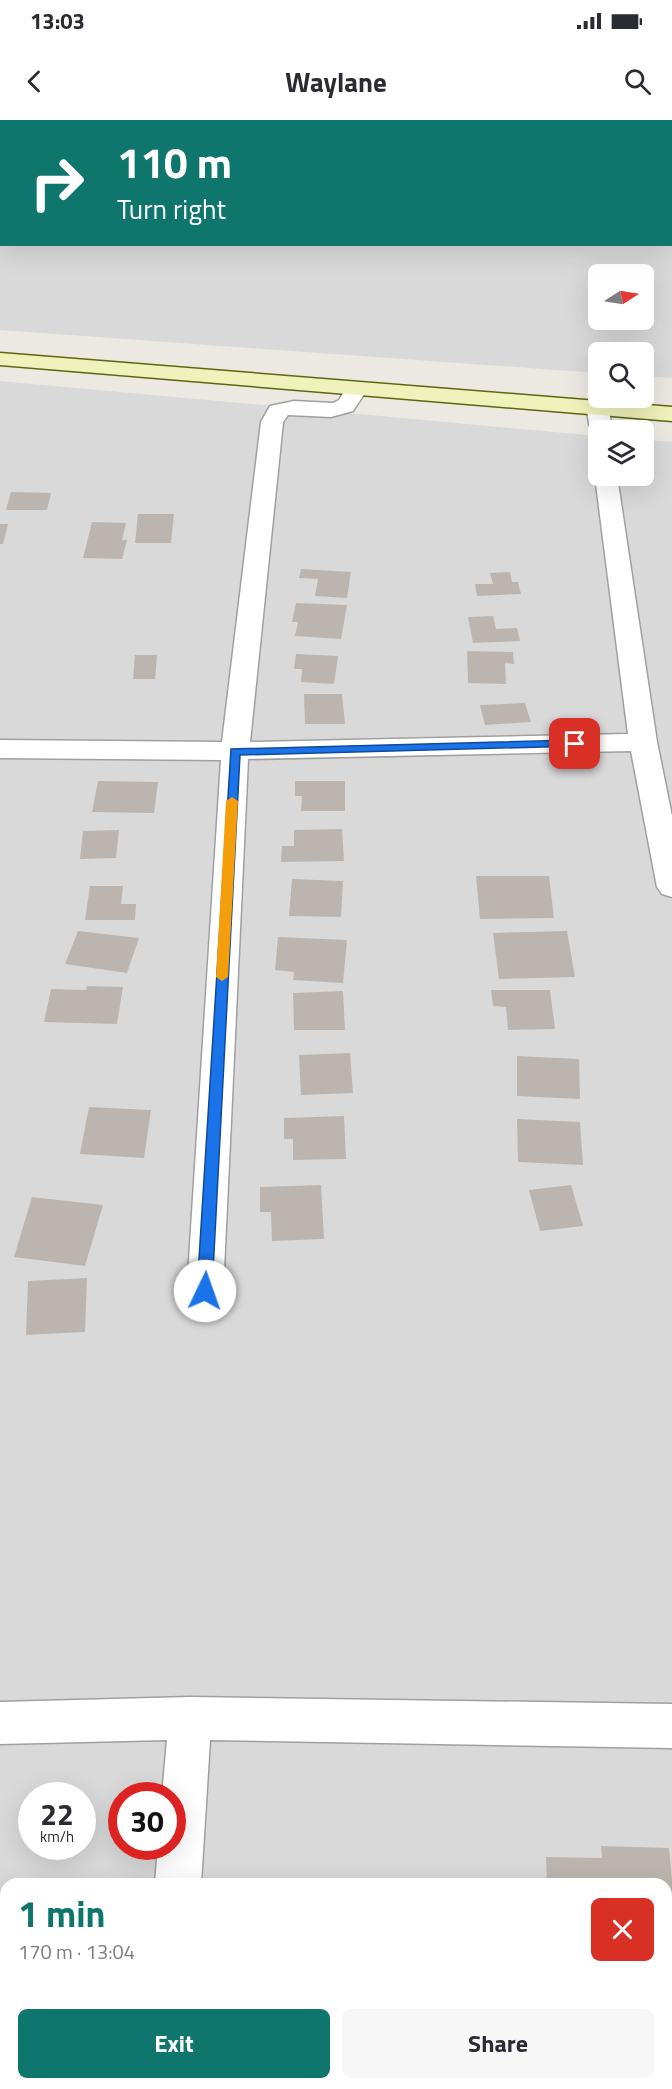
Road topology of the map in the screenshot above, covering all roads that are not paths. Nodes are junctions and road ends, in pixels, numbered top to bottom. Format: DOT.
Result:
graph roads {
  1 [pos="0,359"];
  2 [pos="356,390"];
  3 [pos="672,414"];
  4 [pos="599,420"];
  5 [pos="607,486"];
  6 [pos="643,742"];
  7 [pos="0,748"];
  8 [pos="235,751"];
  9 [pos="672,887"];
  10 [pos="205,1291"];
  11 [pos="189,1718"];
  12 [pos="0,1723"];
  13 [pos="672,1726"];
  14 [pos="177,1878"];
  1 -- 2 [label="street"];
  2 -- 4 [label="street"];
  2 -- 8 [label="street"];
  3 -- 4 [label="street"];
  5 -- 6 [label="street"];
  6 -- 8 [label="street"];
  6 -- 9 [label="street"];
  7 -- 8 [label="street"];
  8 -- 10 [label="street"];
  11 -- 12 [label="street"];
  11 -- 13 [label="street"];
  11 -- 14 [label="street"];
}
